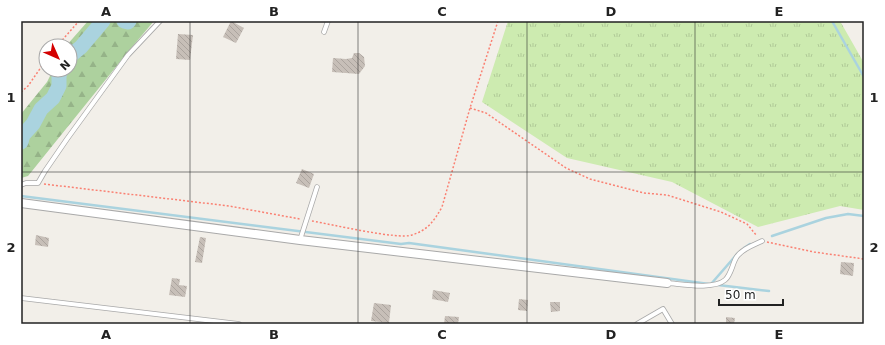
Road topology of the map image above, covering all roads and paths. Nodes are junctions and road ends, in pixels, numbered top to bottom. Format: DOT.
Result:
graph roads {
  1 [pos="79,21"];
  2 [pos="160,21"];
  3 [pos="328,21"];
  4 [pos="498,21"];
  5 [pos="324,32"];
  6 [pos="64,38"];
  7 [pos="38,72"];
  8 [pos="21,92"];
  9 [pos="470,108"];
  10 [pos="38,183"];
  11 [pos="21,185"];
  12 [pos="317,187"];
  13 [pos="21,203"];
  14 [pos="306,220"];
  15 [pos="300,240"];
  16 [pos="762,241"];
  17 [pos="864,259"];
  18 [pos="667,283"];
  19 [pos="21,298"];
  20 [pos="239,324"];
  21 [pos="638,324"];
  22 [pos="672,324"];
  1 -- 6 [label="path"];
  2 -- 10 [label="lane"];
  3 -- 5 [label="lane"];
  4 -- 9 [label="path"];
  7 -- 8 [label="path"];
  9 -- 14 [label="path"];
  9 -- 16 [label="path"];
  10 -- 11 [label="lane"];
  10 -- 14 [label="path"];
  12 -- 14 [label="lane"];
  13 -- 15 [label="street"];
  14 -- 15 [label="lane"];
  15 -- 18 [label="street"];
  16 -- 17 [label="path"];
  16 -- 18 [label="lane"];
  19 -- 20 [label="lane"];
  21 -- 22 [label="lane"];
}
